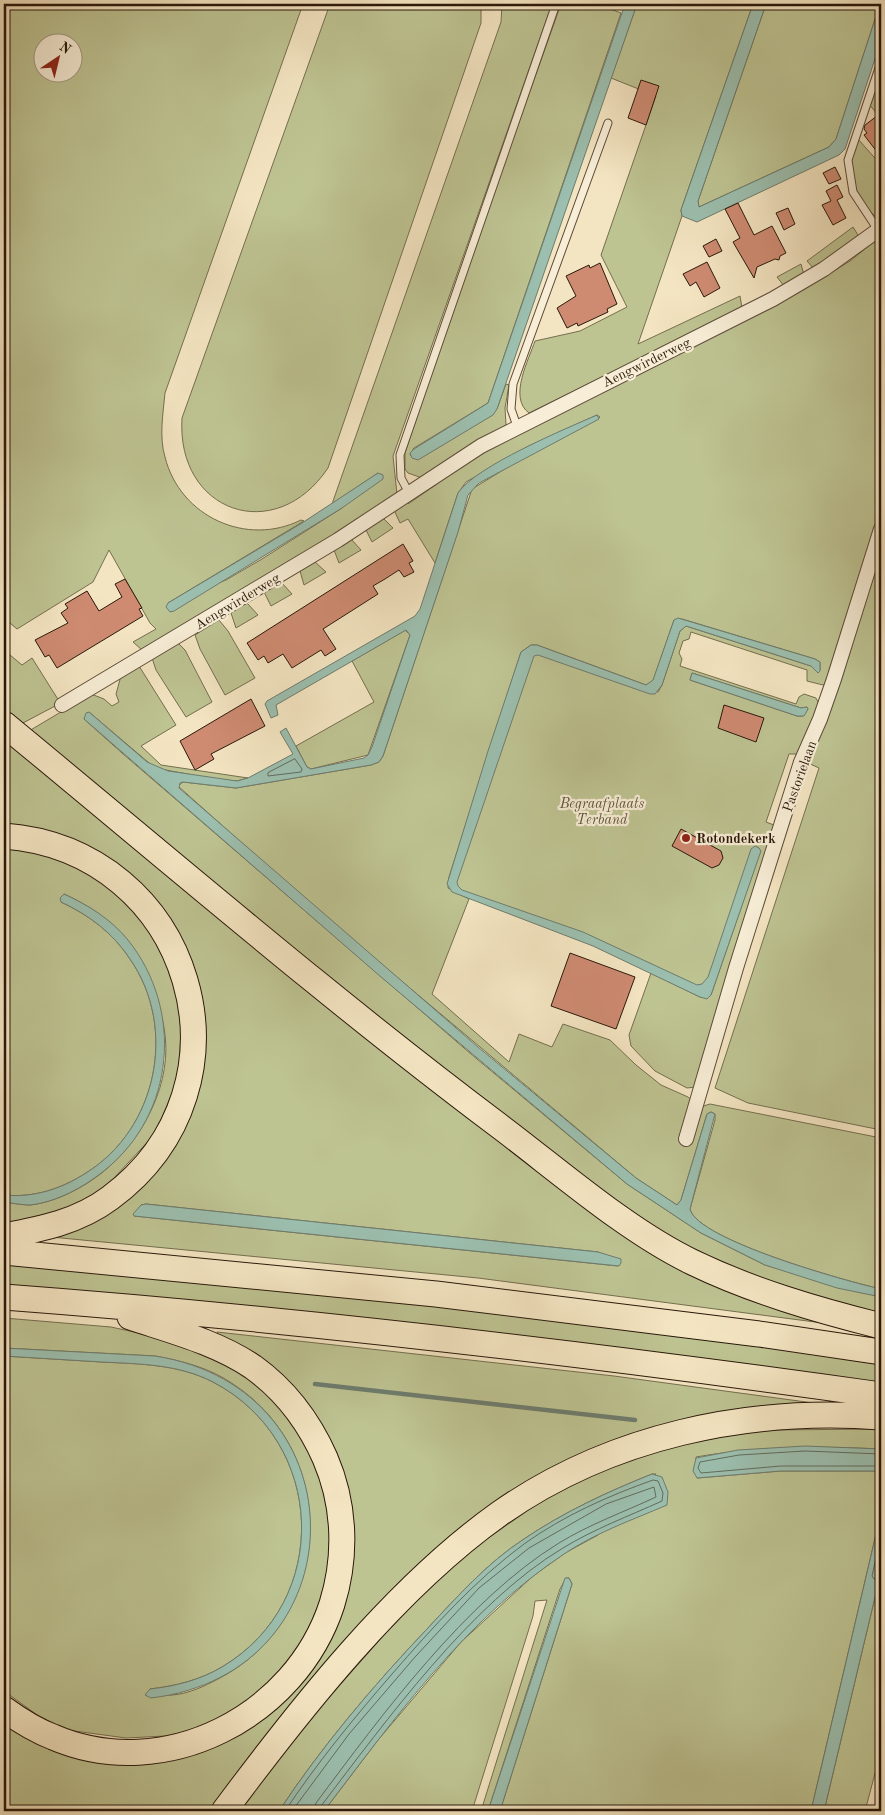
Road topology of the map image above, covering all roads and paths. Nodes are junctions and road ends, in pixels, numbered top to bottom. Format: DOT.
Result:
graph roads {
  1 [pos="556,4"];
  2 [pos="881,62"];
  3 [pos="608,123"];
  4 [pos="880,229"];
  5 [pos="517,426"];
  6 [pos="409,493"];
  7 [pos="881,529"];
  8 [pos="62,706"];
  9 [pos="4,724"];
  10 [pos="4,836"];
  11 [pos="686,1139"];
  12 [pos="4,1236"];
  13 [pos="4,1252"];
  14 [pos="4,1297"];
  15 [pos="87,1304"];
  16 [pos="881,1326"];
  17 [pos="881,1352"];
  18 [pos="881,1395"];
  19 [pos="881,1417"];
  20 [pos="4,1710"];
  21 [pos="224,1811"];
  1 -- 6 [label="lane"];
  2 -- 4 [label="lane"];
  3 -- 5 [label="lane"];
  4 -- 5 [label="street, Aengwirderweg"];
  5 -- 6 [label="street, Aengwirderweg"];
  6 -- 8 [label="street, Aengwirderweg"];
  7 -- 11 [label="street, Pastorielaan"];
  9 -- 16 [label="highway"];
  10 -- 12 [label="highway"];
  13 -- 17 [label="highway"];
  14 -- 15 [label="highway"];
  15 -- 18 [label="highway"];
  15 -- 20 [label="highway"];
  19 -- 21 [label="highway"];
}
